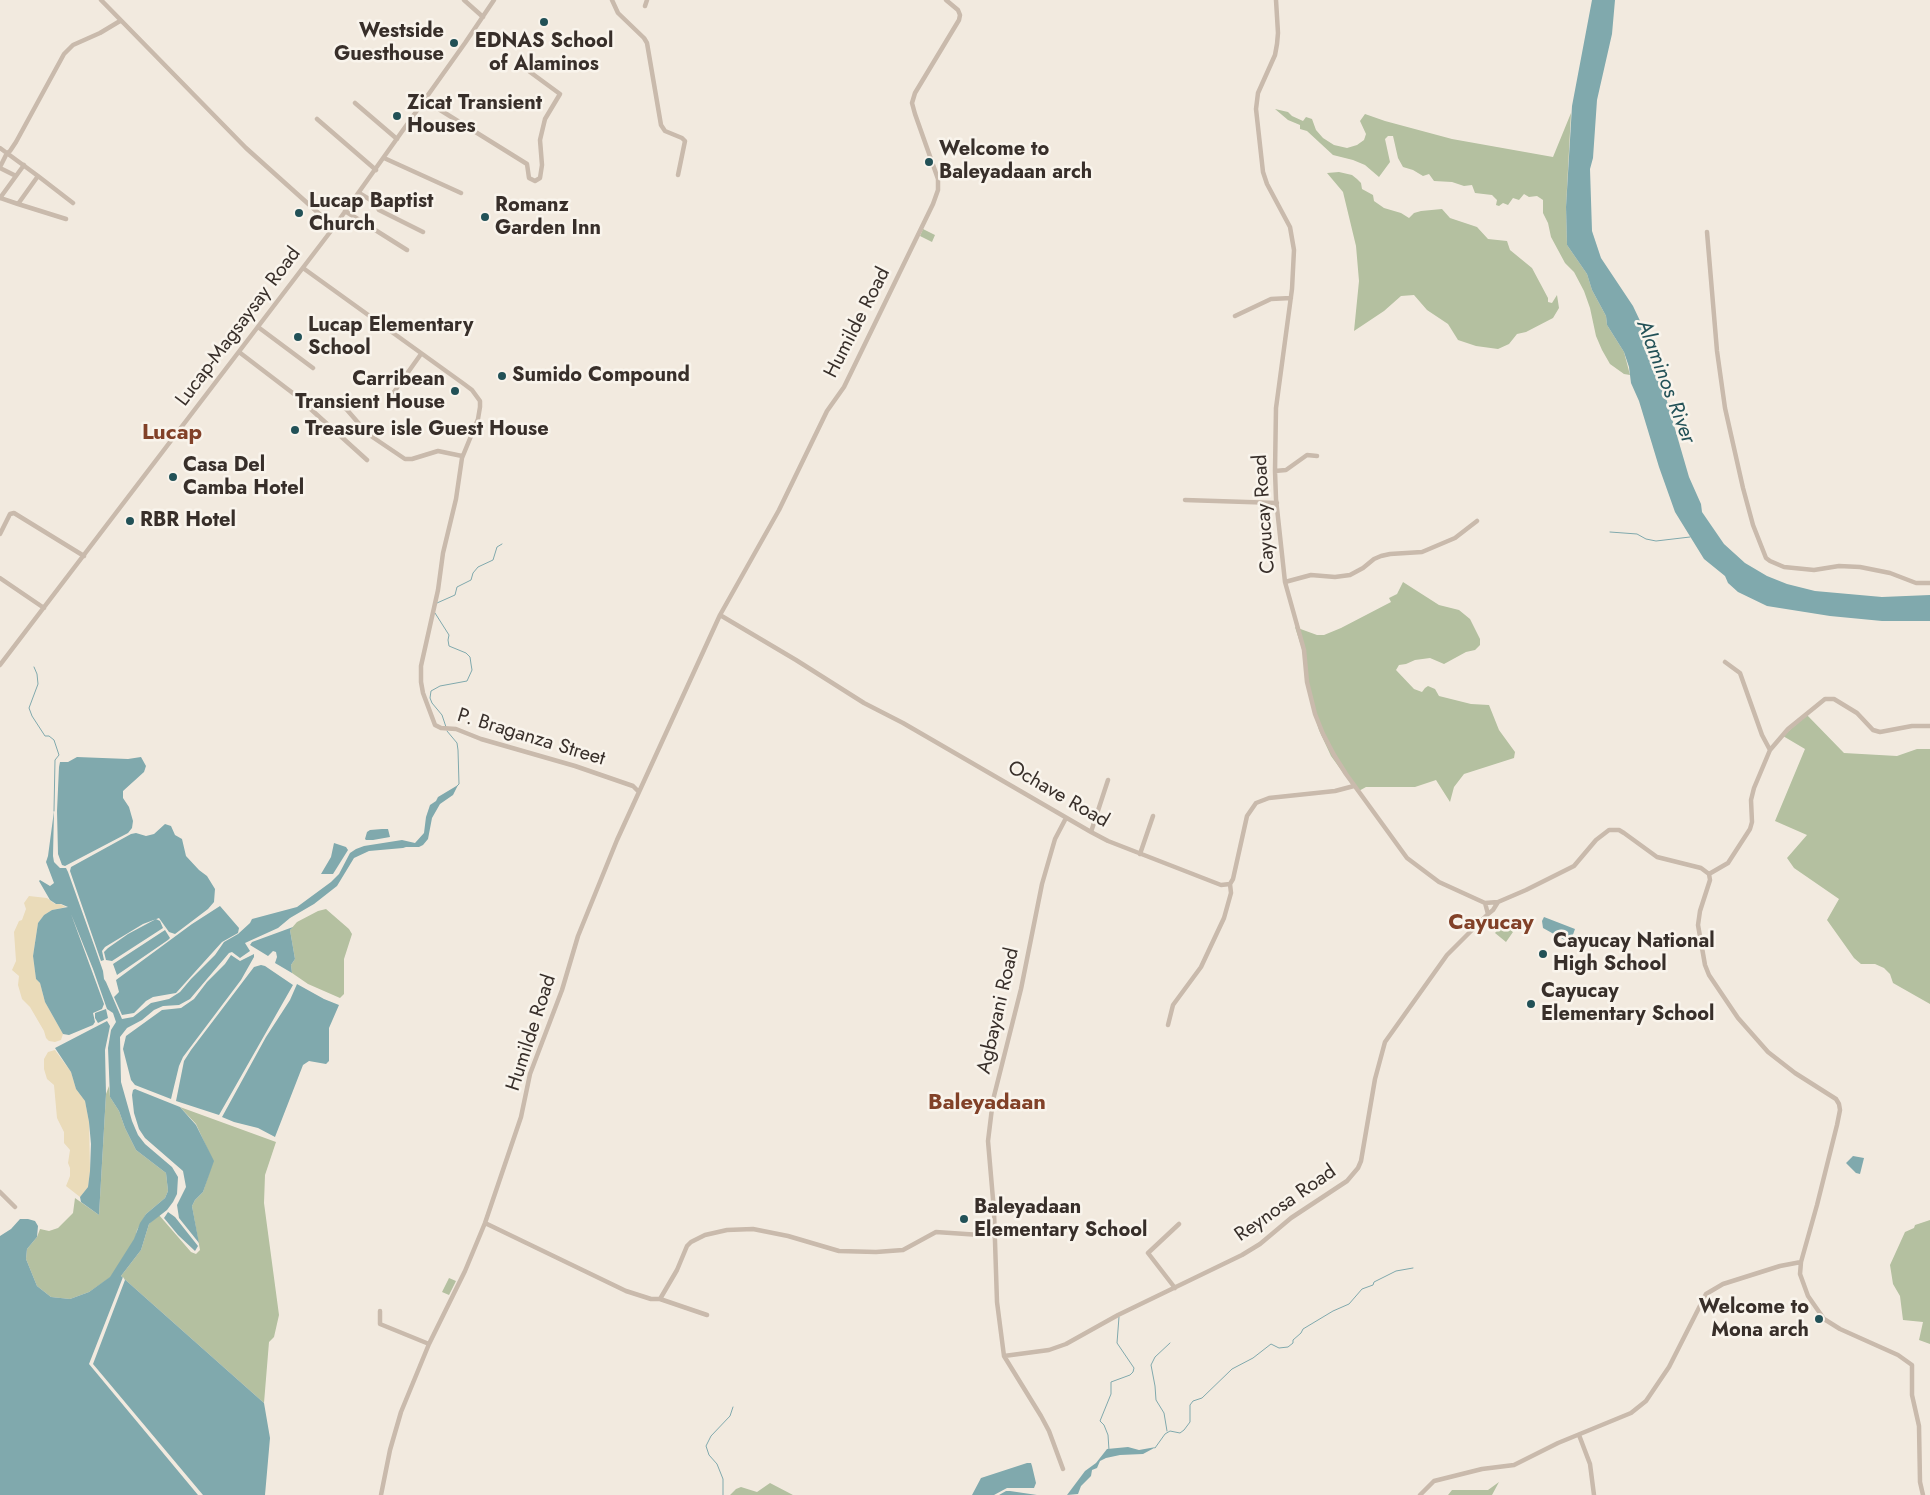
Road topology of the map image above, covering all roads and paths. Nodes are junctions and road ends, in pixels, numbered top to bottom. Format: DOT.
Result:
graph roads {
  1 [pos="100,0"];
  2 [pos="464,0"];
  3 [pos="494,0"];
  4 [pos="612,0"];
  5 [pos="647,0"];
  6 [pos="946,0"];
  7 [pos="1276,0"];
  8 [pos="645,6"];
  9 [pos="483,17"];
  10 [pos="120,21"];
  11 [pos="530,72"];
  12 [pos="424,100"];
  13 [pos="355,103"];
  14 [pos="317,120"];
  15 [pos="397,139"];
  16 [pos="0,148"];
  17 [pos="7,152"];
  18 [pos="384,158"];
  19 [pos="24,165"];
  20 [pos="0,168"];
  21 [pos="376,170"];
  22 [pos="678,175"];
  23 [pos="16,176"];
  24 [pos="38,176"];
  25 [pos="359,193"];
  26 [pos="461,193"];
  27 [pos="0,198"];
  28 [pos="73,203"];
  29 [pos="18,204"];
  30 [pos="346,211"];
  31 [pos="66,219"];
  32 [pos="334,227"];
  33 [pos="423,232"];
  34 [pos="1707,232"];
  35 [pos="407,250"];
  36 [pos="303,268"];
  37 [pos="1291,298"];
  38 [pos="1235,316"];
  39 [pos="258,327"];
  40 [pos="239,352"];
  41 [pos="421,354"];
  42 [pos="313,368"];
  43 [pos="394,392"];
  44 [pos="341,403"];
  45 [pos="462,456"];
  46 [pos="1317,456"];
  47 [pos="367,460"];
  48 [pos="1275,471"];
  49 [pos="1185,500"];
  50 [pos="1277,503"];
  51 [pos="1477,521"];
  52 [pos="0,534"];
  53 [pos="84,556"];
  54 [pos="0,578"];
  55 [pos="1285,582"];
  56 [pos="1930,583"];
  57 [pos="44,608"];
  58 [pos="720,615"];
  59 [pos="1725,662"];
  60 [pos="0,665"];
  61 [pos="1930,726"];
  62 [pos="1770,750"];
  63 [pos="1108,780"];
  64 [pos="1354,786"];
  65 [pos="638,791"];
  66 [pos="1154,816"];
  67 [pos="1066,818"];
  68 [pos="1090,832"];
  69 [pos="1140,854"];
  70 [pos="1709,874"];
  71 [pos="1230,884"];
  72 [pos="1498,902"];
  73 [pos="1485,903"];
  74 [pos="1488,914"];
  75 [pos="1168,1025"];
  76 [pos="0,1192"];
  77 [pos="15,1207"];
  78 [pos="485,1224"];
  79 [pos="1179,1224"];
  80 [pos="995,1236"];
  81 [pos="1801,1262"];
  82 [pos="1175,1288"];
  83 [pos="660,1299"];
  84 [pos="380,1311"];
  85 [pos="707,1316"];
  86 [pos="429,1344"];
  87 [pos="1004,1356"];
  88 [pos="1579,1435"];
  89 [pos="1063,1469"];
  90 [pos="381,1495"];
  91 [pos="1420,1495"];
  92 [pos="1594,1495"];
  93 [pos="1923,1495"];
  1 -- 10 [label="street"];
  2 -- 9 [label="street"];
  3 -- 9 [label="street, Lucap-Magsaysay Road"];
  4 -- 22 [label="street"];
  5 -- 8 [label="street"];
  6 -- 58 [label="street, Humilde Road"];
  7 -- 37 [label="street, Cayucay Road"];
  9 -- 12 [label="street, Lucap-Magsaysay Road"];
  10 -- 17 [label="street"];
  10 -- 32 [label="street"];
  11 -- 12 [label="street"];
  12 -- 15 [label="street, Lucap-Magsaysay Road"];
  13 -- 15 [label="street"];
  14 -- 21 [label="street"];
  15 -- 18 [label="street, Lucap-Magsaysay Road"];
  16 -- 17 [label="street"];
  17 -- 19 [label="street"];
  17 -- 20 [label="street"];
  18 -- 21 [label="street, Lucap-Magsaysay Road"];
  18 -- 26 [label="street"];
  19 -- 23 [label="street"];
  19 -- 24 [label="street"];
  20 -- 23 [label="street"];
  21 -- 25 [label="street, Lucap-Magsaysay Road"];
  23 -- 27 [label="street"];
  24 -- 28 [label="street"];
  24 -- 29 [label="street"];
  25 -- 30 [label="street, Lucap-Magsaysay Road"];
  25 -- 33 [label="street"];
  27 -- 29 [label="street"];
  29 -- 31 [label="street"];
  30 -- 32 [label="street, Lucap-Magsaysay Road"];
  30 -- 35 [label="street"];
  32 -- 36 [label="street, Lucap-Magsaysay Road"];
  34 -- 56 [label="street"];
  36 -- 39 [label="street, Lucap-Magsaysay Road"];
  36 -- 41 [label="street"];
  37 -- 38 [label="street"];
  37 -- 48 [label="street, Cayucay Road"];
  39 -- 40 [label="street, Lucap-Magsaysay Road"];
  39 -- 42 [label="street"];
  40 -- 47 [label="street"];
  40 -- 53 [label="street, Lucap-Magsaysay Road"];
  41 -- 43 [label="street"];
  41 -- 45 [label="street, P. Braganza Street"];
  44 -- 45 [label="street"];
  45 -- 65 [label="street, P. Braganza Street"];
  46 -- 48 [label="street"];
  48 -- 50 [label="street, Cayucay Road"];
  49 -- 50 [label="street"];
  50 -- 55 [label="street, Cayucay Road"];
  51 -- 55 [label="street"];
  52 -- 53 [label="street"];
  53 -- 57 [label="street, Lucap-Magsaysay Road"];
  54 -- 57 [label="street"];
  55 -- 64 [label="street, Cayucay Road"];
  57 -- 60 [label="street, Lucap-Magsaysay Road"];
  58 -- 65 [label="street, Humilde Road"];
  58 -- 67 [label="street, Ochave Road"];
  59 -- 62 [label="street"];
  61 -- 62 [label="street"];
  62 -- 70 [label="street"];
  63 -- 68 [label="street"];
  64 -- 71 [label="street"];
  64 -- 73 [label="street, Cayucay Road"];
  65 -- 78 [label="street, Humilde Road"];
  66 -- 69 [label="street"];
  67 -- 68 [label="street, Ochave Road"];
  67 -- 80 [label="street, Agbayani Road"];
  68 -- 69 [label="street, Ochave Road"];
  69 -- 71 [label="street, Ochave Road"];
  70 -- 72 [label="street, Cayucay Road"];
  70 -- 81 [label="street"];
  71 -- 75 [label="street"];
  72 -- 73 [label="street, Cayucay Road"];
  72 -- 74 [label="street, Reynosa Road"];
  73 -- 74 [label="street"];
  74 -- 82 [label="street, Reynosa Road"];
  76 -- 77 [label="street"];
  78 -- 83 [label="street"];
  78 -- 86 [label="street, Humilde Road"];
  79 -- 82 [label="street"];
  80 -- 83 [label="street"];
  80 -- 87 [label="street, Agbayani Road"];
  81 -- 88 [label="street"];
  81 -- 93 [label="street"];
  82 -- 87 [label="street, Reynosa Road"];
  83 -- 85 [label="street"];
  84 -- 86 [label="street"];
  86 -- 90 [label="street, Humilde Road"];
  87 -- 89 [label="street, Agbayani Road"];
  88 -- 91 [label="street"];
  88 -- 92 [label="street"];
}
